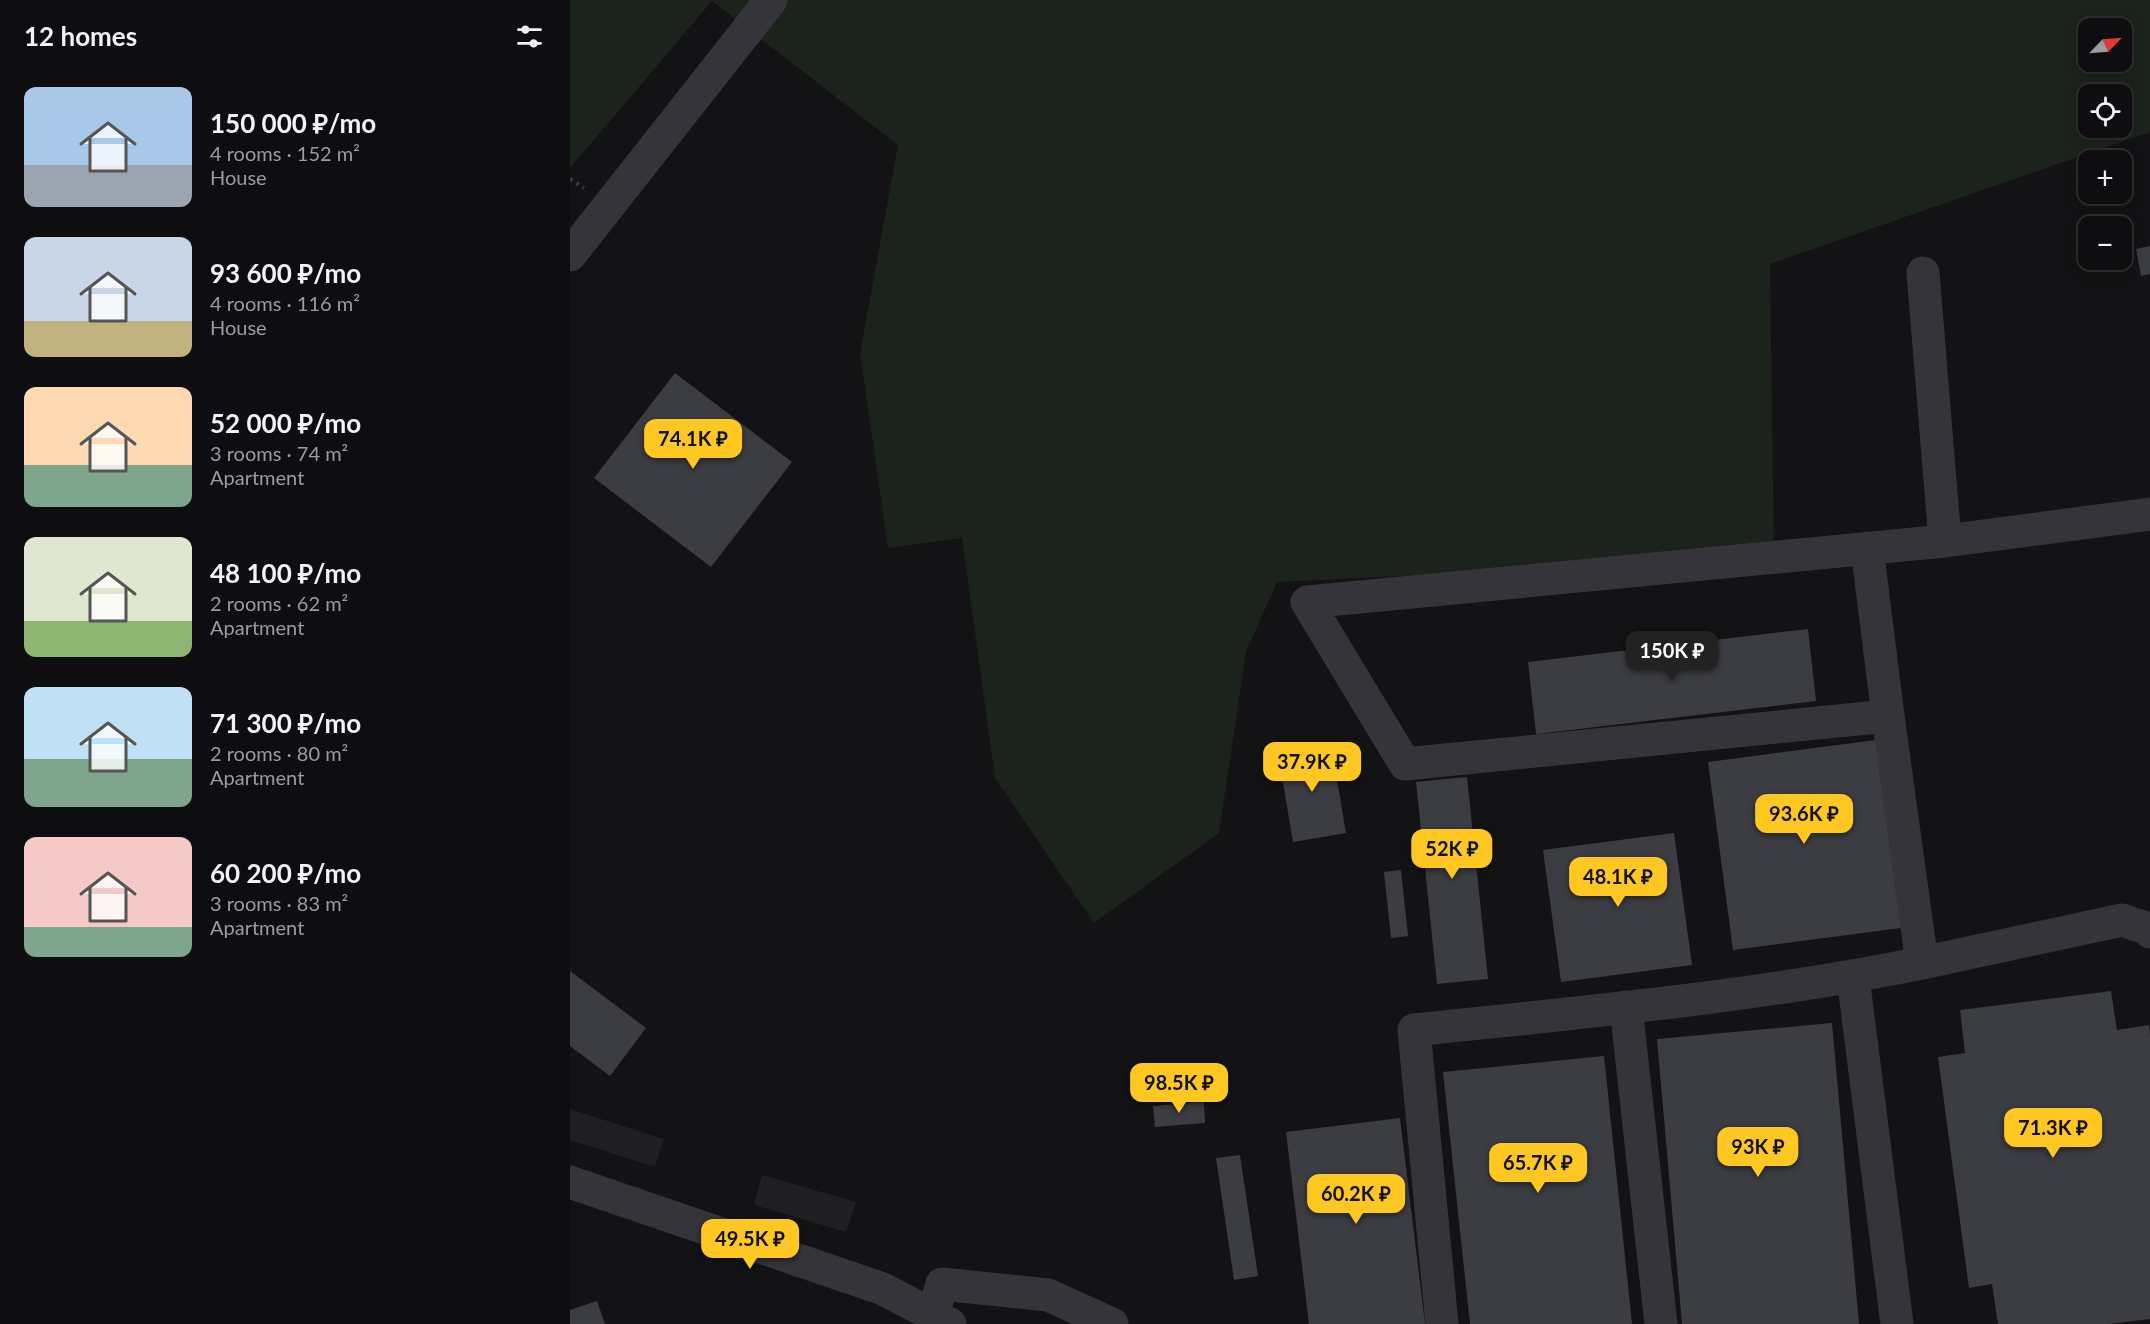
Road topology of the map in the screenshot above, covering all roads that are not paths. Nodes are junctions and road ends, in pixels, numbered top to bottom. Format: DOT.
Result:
graph roads {
  1 [pos="771,0"];
  2 [pos="570,255"];
  3 [pos="1923,273"];
  4 [pos="2150,514"];
  5 [pos="1945,541"];
  6 [pos="1867,548"];
  7 [pos="1888,716"];
  8 [pos="2150,932"];
  9 [pos="1922,963"];
  10 [pos="1853,977"];
  11 [pos="1626,1007"];
  12 [pos="570,1182"];
  13 [pos="942,1284"];
  14 [pos="883,1289"];
  15 [pos="942,1319"];
  16 [pos="1112,1324"];
  17 [pos="1442,1324"];
  18 [pos="1661,1324"];
  19 [pos="1897,1324"];
  1 -- 2 [label="street"];
  3 -- 5 [label="street"];
  4 -- 5 [label="street"];
  5 -- 6 [label="street"];
  6 -- 7 [label="street"];
  6 -- 7 [label="street"];
  7 -- 9 [label="street"];
  8 -- 9 [label="street"];
  9 -- 10 [label="street"];
  10 -- 11 [label="street"];
  10 -- 19 [label="street"];
  11 -- 17 [label="street"];
  11 -- 18 [label="street"];
  12 -- 14 [label="street"];
  13 -- 14 [label="street"];
  13 -- 15 [label="street"];
  13 -- 16 [label="street"];
  14 -- 15 [label="street"];
}
